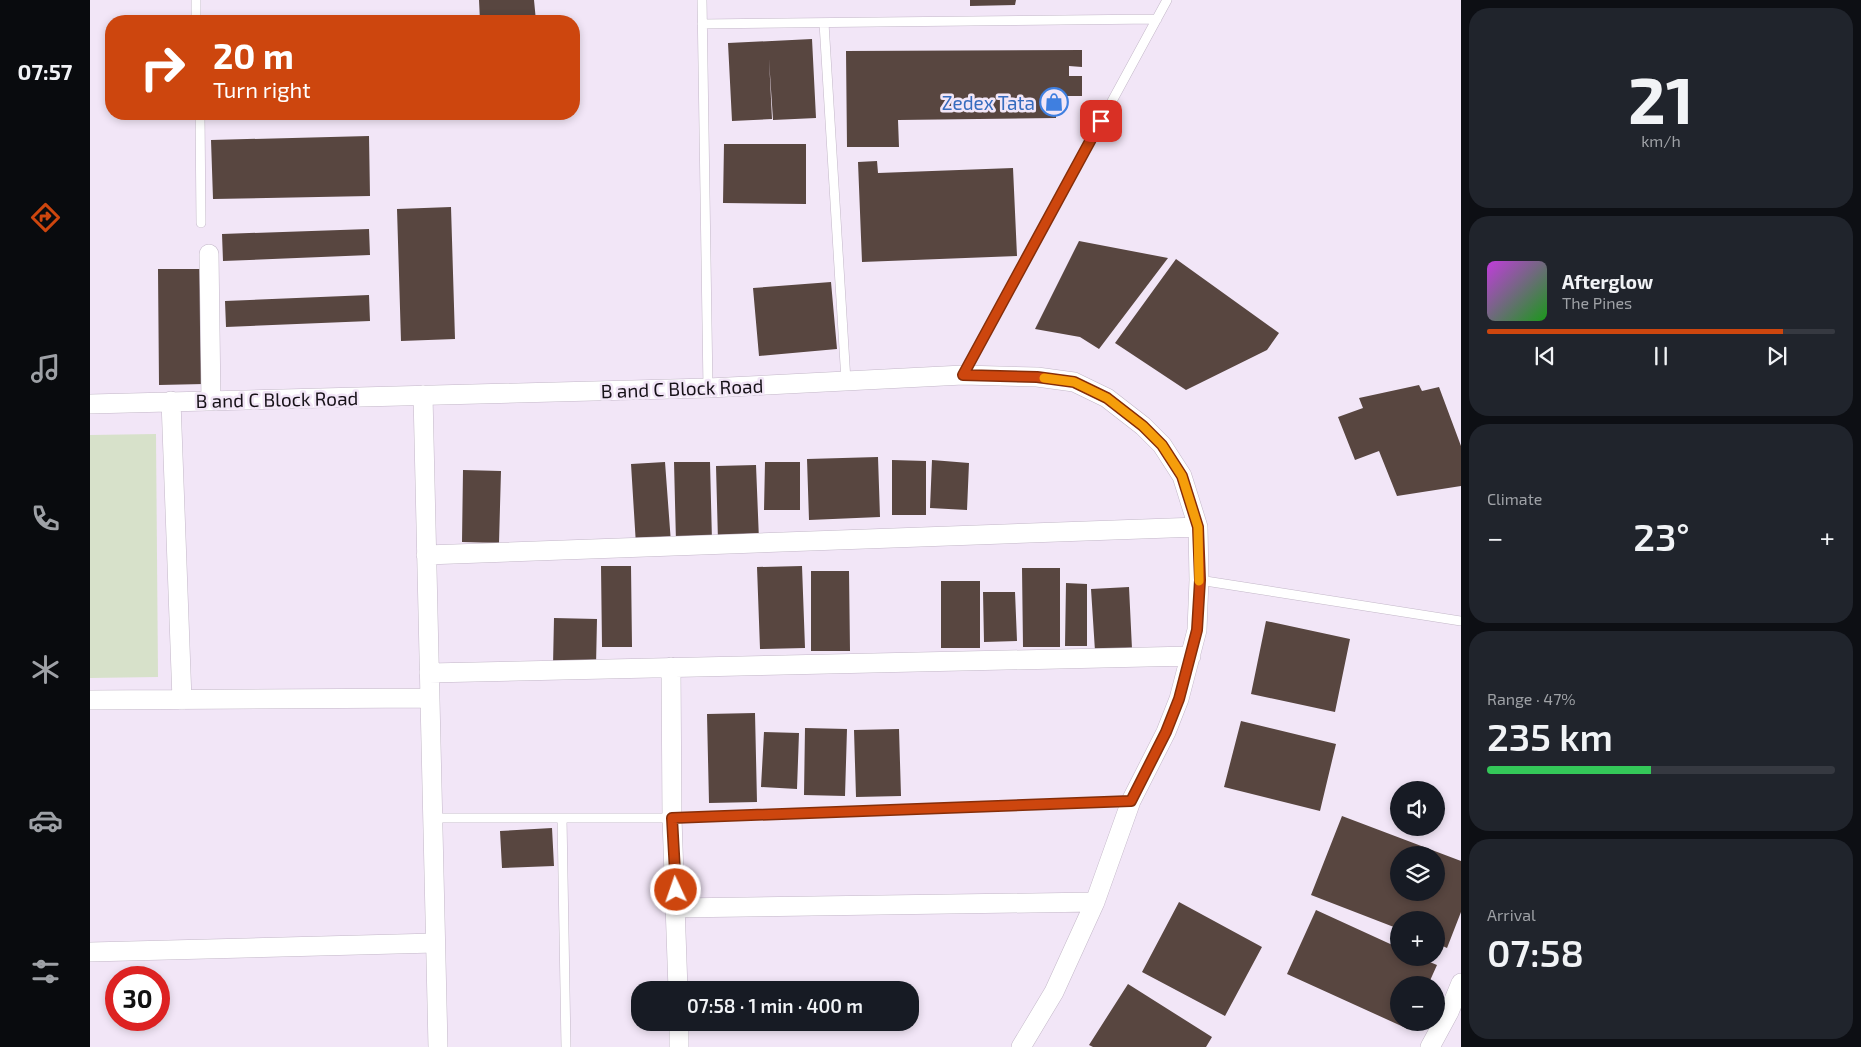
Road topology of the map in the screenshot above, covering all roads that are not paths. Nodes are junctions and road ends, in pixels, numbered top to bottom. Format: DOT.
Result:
graph roads {
  1 [pos="196,0"];
  2 [pos="702,0"];
  3 [pos="1167,0"];
  4 [pos="196,15"];
  5 [pos="1157,19"];
  6 [pos="824,23"];
  7 [pos="702,24"];
  8 [pos="200,120"];
  9 [pos="200,223"];
  10 [pos="209,254"];
  11 [pos="963,375"];
  12 [pos="846,381"];
  13 [pos="708,388"];
  14 [pos="423,395"];
  15 [pos="172,401"];
  16 [pos="211,401"];
  17 [pos="90,404"];
  18 [pos="1198,527"];
  19 [pos="426,554"];
  20 [pos="1200,580"];
  21 [pos="1461,621"];
  22 [pos="1191,656"];
  23 [pos="671,667"];
  24 [pos="429,674"];
  25 [pos="430,698"];
  26 [pos="90,700"];
  27 [pos="182,700"];
  28 [pos="1131,801"];
  29 [pos="434,818"];
  30 [pos="562,818"];
  31 [pos="672,818"];
  32 [pos="1095,902"];
  33 [pos="676,908"];
  34 [pos="436,943"];
  35 [pos="90,952"];
  36 [pos="678,981"];
  37 [pos="1461,983"];
  38 [pos="679,1031"];
  39 [pos="438,1047"];
  40 [pos="566,1047"];
  41 [pos="679,1047"];
  42 [pos="1021,1047"];
  43 [pos="1430,1047"];
  1 -- 4 [label="lane"];
  2 -- 7 [label="lane"];
  3 -- 5 [label="lane"];
  5 -- 6 [label="lane"];
  5 -- 11 [label="lane"];
  6 -- 7 [label="lane"];
  6 -- 12 [label="lane"];
  7 -- 13 [label="lane"];
  8 -- 9 [label="lane"];
  10 -- 16 [label="street"];
  11 -- 12 [label="street, B and C Block Road"];
  11 -- 18 [label="street, B and C Block Road"];
  12 -- 13 [label="street, B and C Block Road"];
  13 -- 14 [label="street, B and C Block Road"];
  14 -- 16 [label="street, B and C Block Road"];
  14 -- 19 [label="street"];
  15 -- 16 [label="street, B and C Block Road"];
  15 -- 17 [label="street, B and C Block Road"];
  15 -- 27 [label="street"];
  18 -- 19 [label="street"];
  18 -- 20 [label="street, B and C Block Road"];
  19 -- 24 [label="street"];
  20 -- 21 [label="lane"];
  20 -- 22 [label="street, B and C Block Road"];
  22 -- 23 [label="street"];
  22 -- 28 [label="street, B and C Block Road"];
  23 -- 24 [label="street"];
  23 -- 31 [label="street"];
  24 -- 25 [label="street"];
  25 -- 27 [label="street"];
  25 -- 29 [label="street"];
  26 -- 27 [label="street"];
  28 -- 31 [label="lane"];
  28 -- 32 [label="street, B and C Block Road"];
  29 -- 30 [label="lane"];
  29 -- 34 [label="street"];
  30 -- 31 [label="lane"];
  30 -- 40 [label="lane"];
  31 -- 33 [label="street"];
  32 -- 33 [label="street"];
  32 -- 42 [label="street, B and C Block Road"];
  33 -- 36 [label="street"];
  34 -- 35 [label="street"];
  34 -- 39 [label="street"];
  37 -- 43 [label="street"];
  38 -- 41 [label="street"];
}
